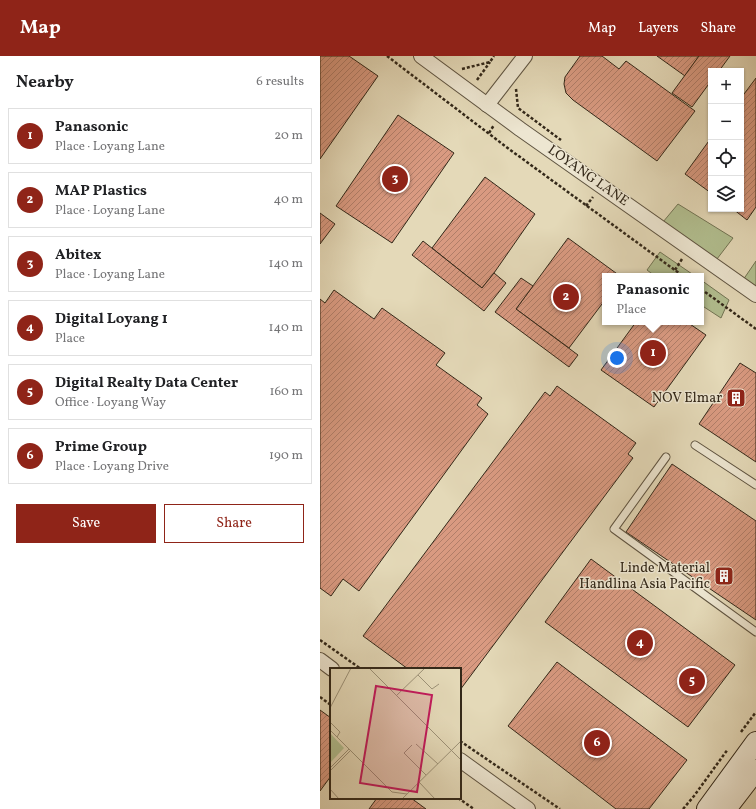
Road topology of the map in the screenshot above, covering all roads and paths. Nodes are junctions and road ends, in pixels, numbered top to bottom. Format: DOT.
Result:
graph roads {
  1 [pos="387,56"];
  2 [pos="421,56"];
  3 [pos="494,56"];
  4 [pos="524,56"];
  5 [pos="490,62"];
  6 [pos="462,69"];
  7 [pos="477,80"];
  8 [pos="486,105"];
  9 [pos="679,273"];
  10 [pos="704,291"];
  11 [pos="756,295"];
  12 [pos="756,329"];
  13 [pos="695,445"];
  14 [pos="666,457"];
  15 [pos="756,485"];
  16 [pos="756,632"];
  17 [pos="320,640"];
  18 [pos="320,660"];
  19 [pos="331,668"];
  20 [pos="360,668"];
  21 [pos="320,697"];
  22 [pos="330,704"];
  23 [pos="756,712"];
  24 [pos="747,739"];
  25 [pos="461,742"];
  26 [pos="730,748"];
  27 [pos="461,761"];
  28 [pos="756,770"];
  29 [pos="459,799"];
  30 [pos="474,809"];
  31 [pos="528,809"];
  32 [pos="560,809"];
  33 [pos="683,809"];
  34 [pos="707,809"];
  35 [pos="726,809"];
  1 -- 9 [label="path"];
  2 -- 8 [label="street, LOYANG LANE"];
  3 -- 5 [label="path"];
  4 -- 8 [label="street"];
  5 -- 6 [label="path"];
  5 -- 7 [label="path"];
  8 -- 11 [label="street, LOYANG LANE"];
  10 -- 12 [label="path"];
  13 -- 15 [label="lane"];
  14 -- 16 [label="lane"];
  17 -- 20 [label="path"];
  18 -- 19 [label="street"];
  21 -- 22 [label="path"];
  23 -- 24 [label="path"];
  24 -- 34 [label="main road"];
  25 -- 32 [label="path"];
  26 -- 33 [label="path"];
  27 -- 31 [label="street"];
  28 -- 35 [label="main road"];
  29 -- 30 [label="path"];
}
